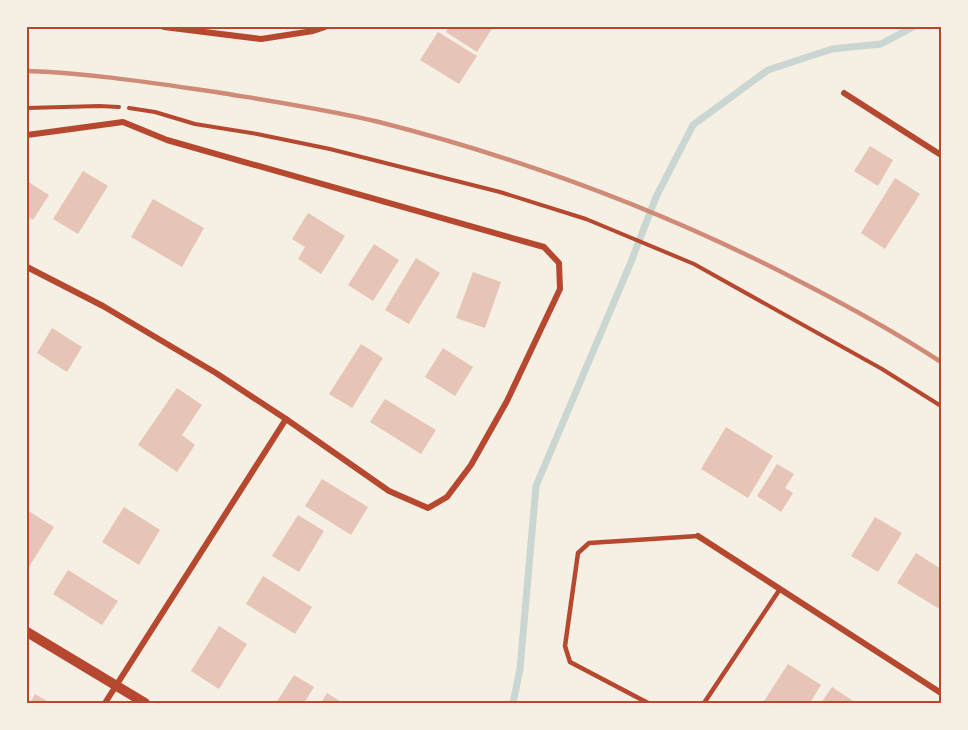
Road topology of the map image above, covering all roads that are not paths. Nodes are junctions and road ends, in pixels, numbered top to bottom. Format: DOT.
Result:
graph roads {
  1 [pos="164,27"];
  2 [pos="326,27"];
  3 [pos="844,93"];
  4 [pos="27,135"];
  5 [pos="941,155"];
  6 [pos="27,267"];
  7 [pos="286,419"];
  8 [pos="698,536"];
  9 [pos="780,589"];
  10 [pos="27,632"];
  11 [pos="117,686"];
  12 [pos="941,693"];
  13 [pos="105,703"];
  14 [pos="145,703"];
  15 [pos="648,703"];
  16 [pos="704,703"];
  1 -- 2 [label="street"];
  3 -- 5 [label="street"];
  4 -- 7 [label="street"];
  6 -- 7 [label="street"];
  7 -- 11 [label="street"];
  8 -- 9 [label="street"];
  8 -- 15 [label="lane"];
  9 -- 12 [label="street"];
  9 -- 16 [label="lane"];
  10 -- 11 [label="street"];
  11 -- 13 [label="street"];
  11 -- 14 [label="street"];
}
